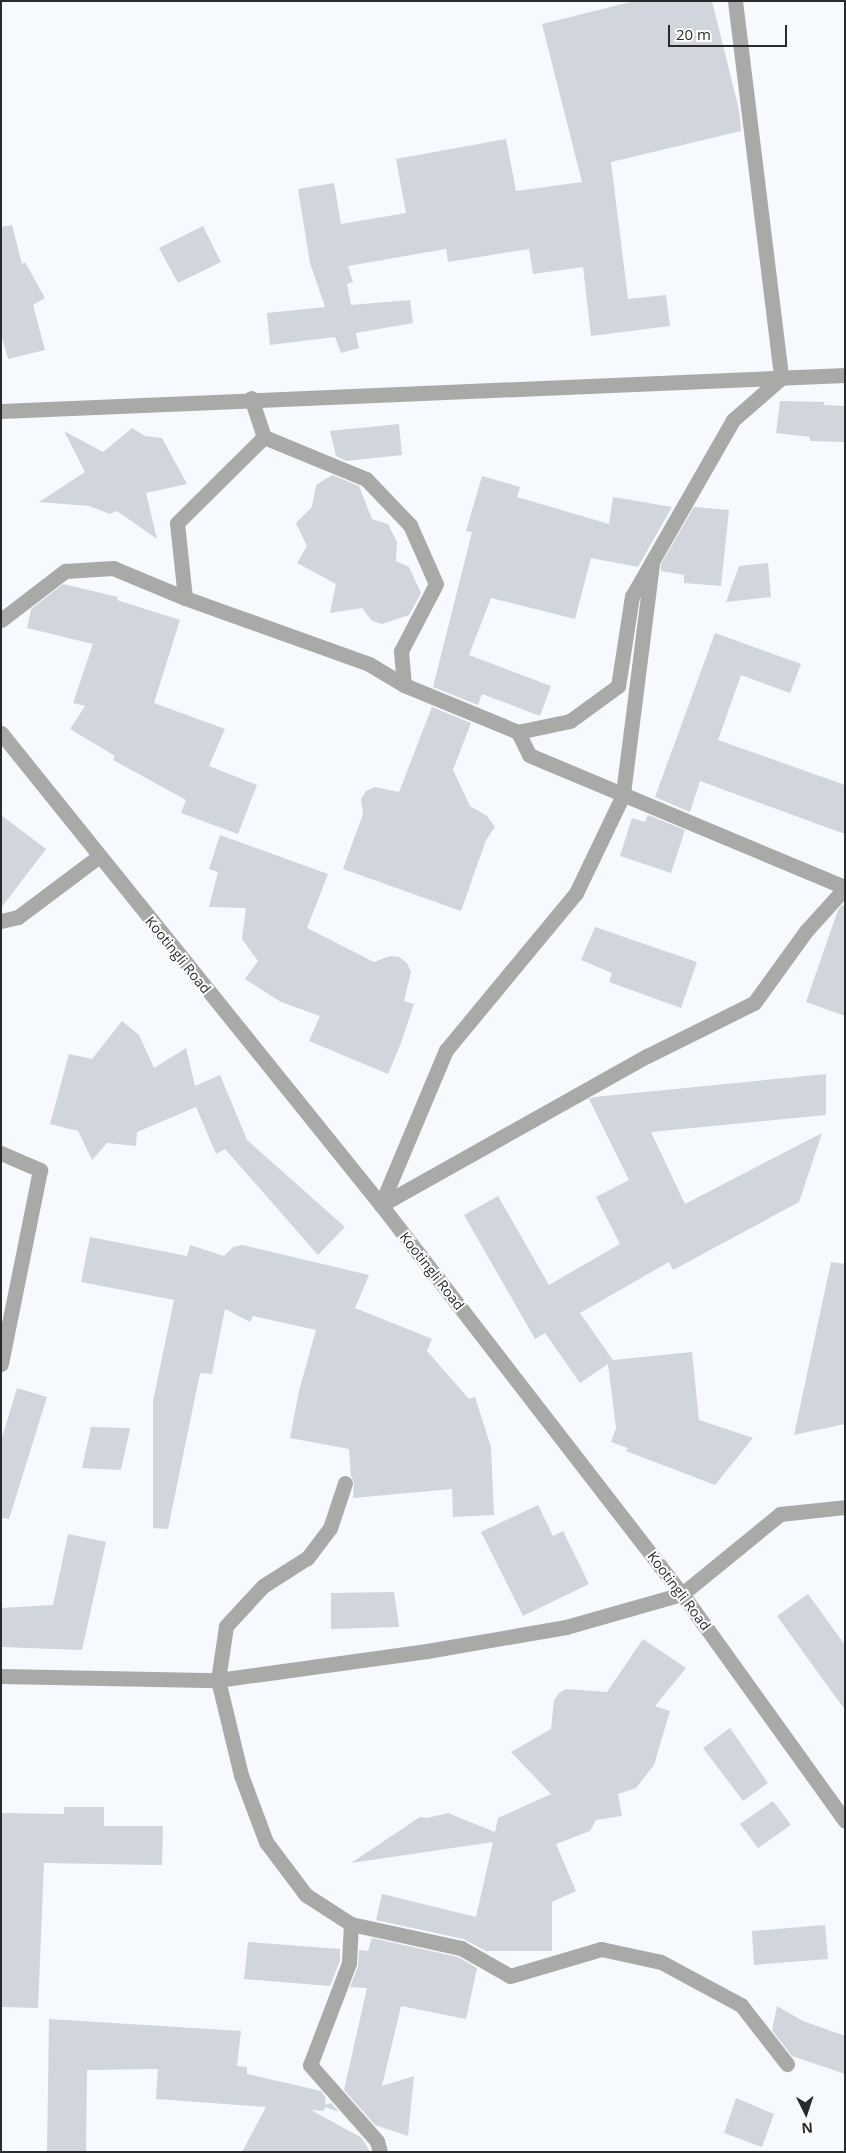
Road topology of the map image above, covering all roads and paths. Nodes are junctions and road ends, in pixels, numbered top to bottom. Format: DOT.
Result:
graph roads {
  1 [pos="735,1"];
  2 [pos="845,375"];
  3 [pos="782,378"];
  4 [pos="250,398"];
  5 [pos="1,410"];
  6 [pos="264,437"];
  7 [pos="652,564"];
  8 [pos="185,598"];
  9 [pos="1,620"];
  10 [pos="404,686"];
  11 [pos="518,732"];
  12 [pos="1,733"];
  13 [pos="623,795"];
  14 [pos="98,857"];
  15 [pos="845,887"];
  16 [pos="1,921"];
  17 [pos="1,1153"];
  18 [pos="381,1205"];
  19 [pos="1,1364"];
  20 [pos="345,1483"];
  21 [pos="845,1507"];
  22 [pos="682,1594"];
  23 [pos="1,1676"];
  24 [pos="218,1680"];
  25 [pos="845,1822"];
  26 [pos="351,1924"];
  27 [pos="787,2064"];
  28 [pos="380,2152"];
  1 -- 3 [label="street"];
  2 -- 3 [label="street"];
  3 -- 4 [label="street"];
  3 -- 7 [label="street"];
  4 -- 5 [label="street"];
  4 -- 6 [label="street"];
  6 -- 8 [label="street"];
  6 -- 10 [label="street"];
  7 -- 11 [label="street"];
  7 -- 13 [label="street"];
  8 -- 9 [label="street"];
  8 -- 10 [label="street"];
  10 -- 11 [label="street"];
  11 -- 13 [label="street"];
  12 -- 14 [label="street, Kootingli Road"];
  13 -- 15 [label="street"];
  13 -- 18 [label="street"];
  14 -- 16 [label="street"];
  14 -- 18 [label="street, Kootingli Road"];
  15 -- 18 [label="street"];
  17 -- 19 [label="street"];
  18 -- 22 [label="street, Kootingli Road"];
  20 -- 24 [label="street"];
  21 -- 22 [label="street"];
  22 -- 24 [label="street"];
  22 -- 25 [label="street, Kootingli Road"];
  23 -- 24 [label="street"];
  24 -- 26 [label="street"];
  26 -- 27 [label="street"];
  26 -- 28 [label="street"];
}
